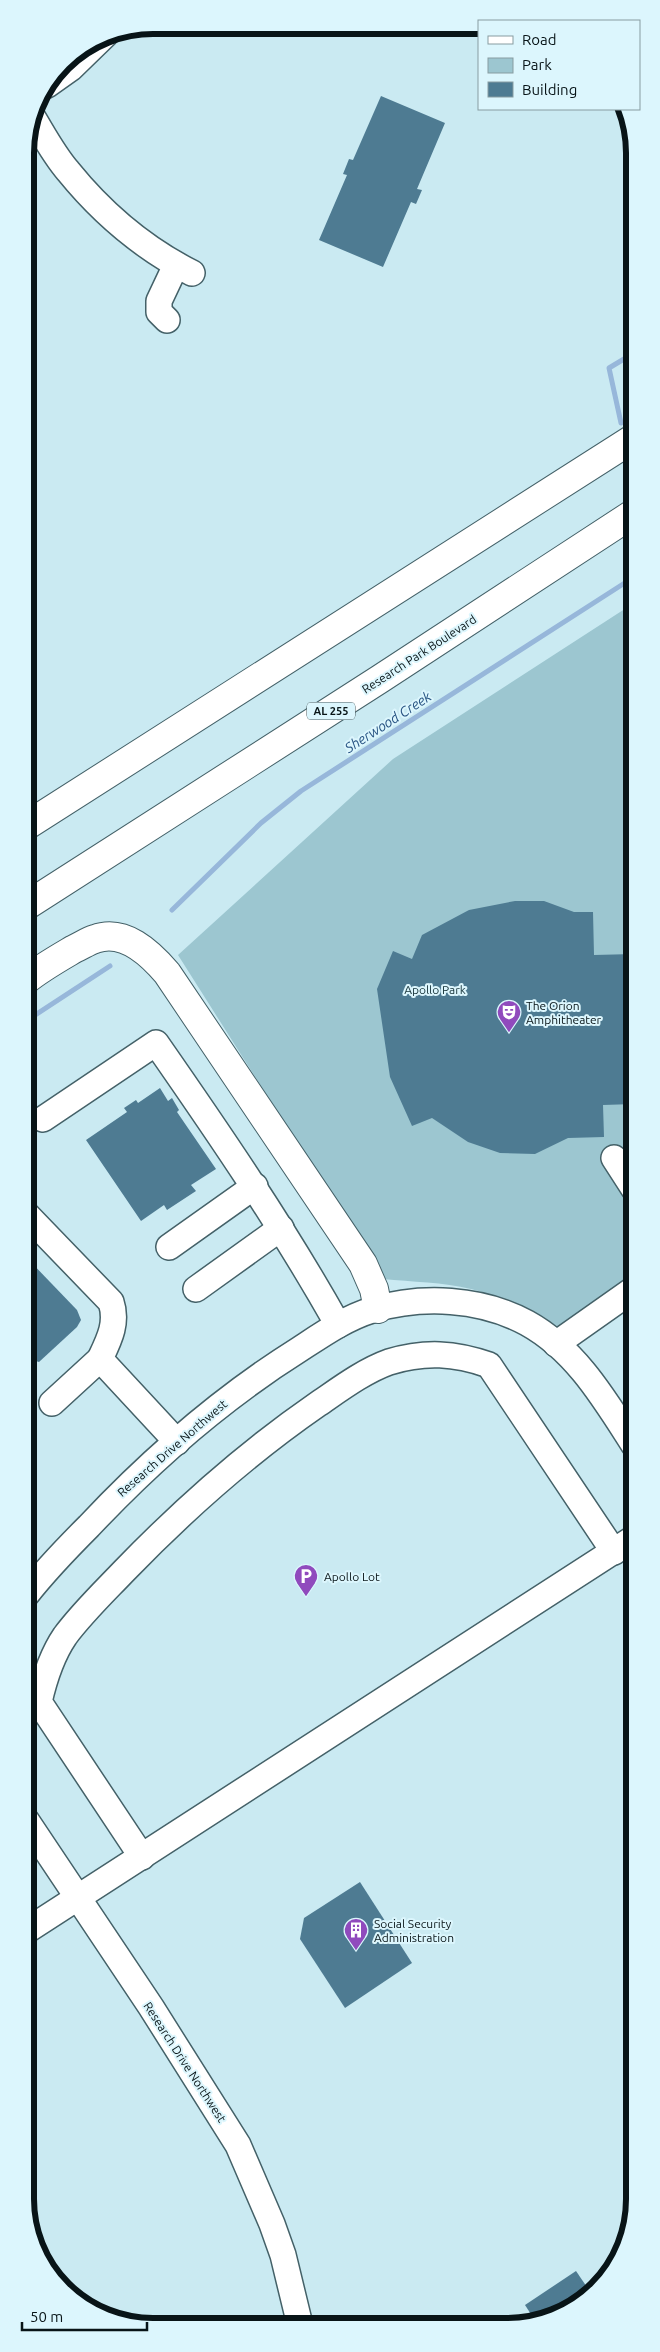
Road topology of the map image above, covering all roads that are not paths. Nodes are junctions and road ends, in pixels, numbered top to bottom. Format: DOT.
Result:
graph roads {
  1 [pos="84,56"];
  2 [pos="64,73"];
  3 [pos="38,124"];
  4 [pos="167,320"];
  5 [pos="626,443"];
  6 [pos="626,518"];
  7 [pos="34,821"];
  8 [pos="34,901"];
  9 [pos="34,974"];
  10 [pos="43,1119"];
  11 [pos="614,1158"];
  12 [pos="626,1177"];
  13 [pos="255,1186"];
  14 [pos="34,1222"];
  15 [pos="281,1228"];
  16 [pos="168,1247"];
  17 [pos="196,1289"];
  18 [pos="626,1295"];
  19 [pos="378,1309"];
  20 [pos="338,1325"];
  21 [pos="556,1344"];
  22 [pos="100,1358"];
  23 [pos="52,1404"];
  24 [pos="626,1433"];
  25 [pos="176,1442"];
  26 [pos="626,1544"];
  27 [pos="614,1552"];
  28 [pos="34,1583"];
  29 [pos="34,1832"];
  30 [pos="142,1857"];
  31 [pos="78,1898"];
  32 [pos="34,1925"];
  33 [pos="298,2318"];
  1 -- 2 [label="street"];
  3 -- 4 [label="street"];
  5 -- 7 [label="highway"];
  6 -- 8 [label="highway, Research Park Boulevard / AL 255"];
  9 -- 19 [label="highway"];
  10 -- 13 [label="street"];
  11 -- 12 [label="street"];
  13 -- 15 [label="street"];
  13 -- 16 [label="street"];
  14 -- 22 [label="street"];
  15 -- 17 [label="street"];
  15 -- 20 [label="street"];
  18 -- 21 [label="street"];
  19 -- 20 [label="street, Research Drive Northwest"];
  19 -- 21 [label="street, Research Drive Northwest"];
  20 -- 25 [label="street, Research Drive Northwest"];
  21 -- 24 [label="street, Research Drive Northwest"];
  22 -- 23 [label="street"];
  22 -- 25 [label="street"];
  25 -- 28 [label="street, Research Drive Northwest"];
  26 -- 27 [label="street"];
  27 -- 30 [label="street"];
  27 -- 30 [label="street"];
  29 -- 31 [label="street, Research Drive Northwest"];
  30 -- 31 [label="street"];
  31 -- 32 [label="street"];
  31 -- 33 [label="street, Research Drive Northwest"];
}
